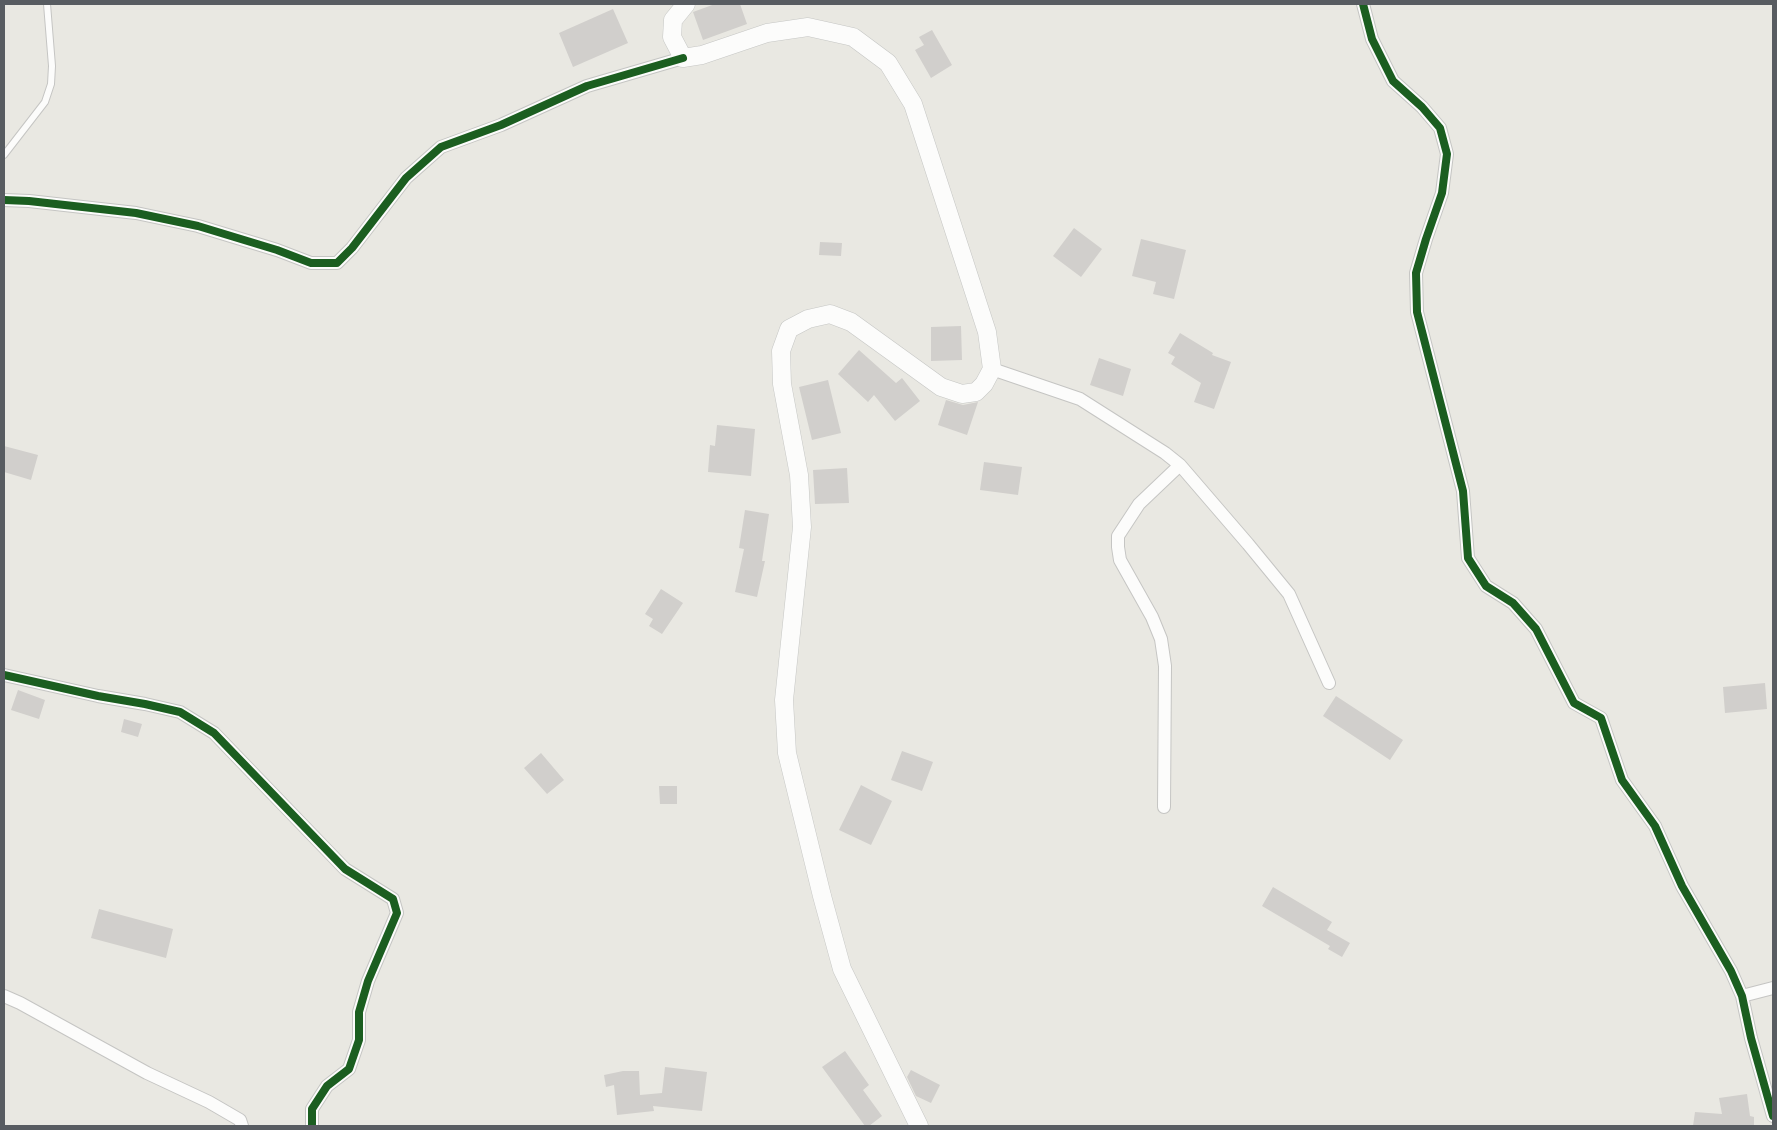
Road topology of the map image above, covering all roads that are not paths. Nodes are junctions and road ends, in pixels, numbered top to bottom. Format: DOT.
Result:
graph roads {
  1 [pos="47,4"];
  2 [pos="686,4"];
  3 [pos="1364,4"];
  4 [pos="683,58"];
  5 [pos="4,155"];
  6 [pos="4,200"];
  7 [pos="992,369"];
  8 [pos="1180,465"];
  9 [pos="4,675"];
  10 [pos="1329,683"];
  11 [pos="1164,807"];
  12 [pos="1773,988"];
  13 [pos="4,996"];
  14 [pos="1742,996"];
  15 [pos="1773,1116"];
  16 [pos="242,1126"];
  17 [pos="312,1126"];
  18 [pos="919,1126"];
  1 -- 5 [label="lane"];
  2 -- 4 [label="main road"];
  3 -- 14 [label="street"];
  4 -- 6 [label="street"];
  4 -- 7 [label="main road"];
  7 -- 8 [label="street"];
  7 -- 18 [label="main road"];
  8 -- 10 [label="street"];
  8 -- 11 [label="street"];
  9 -- 17 [label="street"];
  12 -- 14 [label="street"];
  13 -- 16 [label="street"];
  14 -- 15 [label="street"];
}
